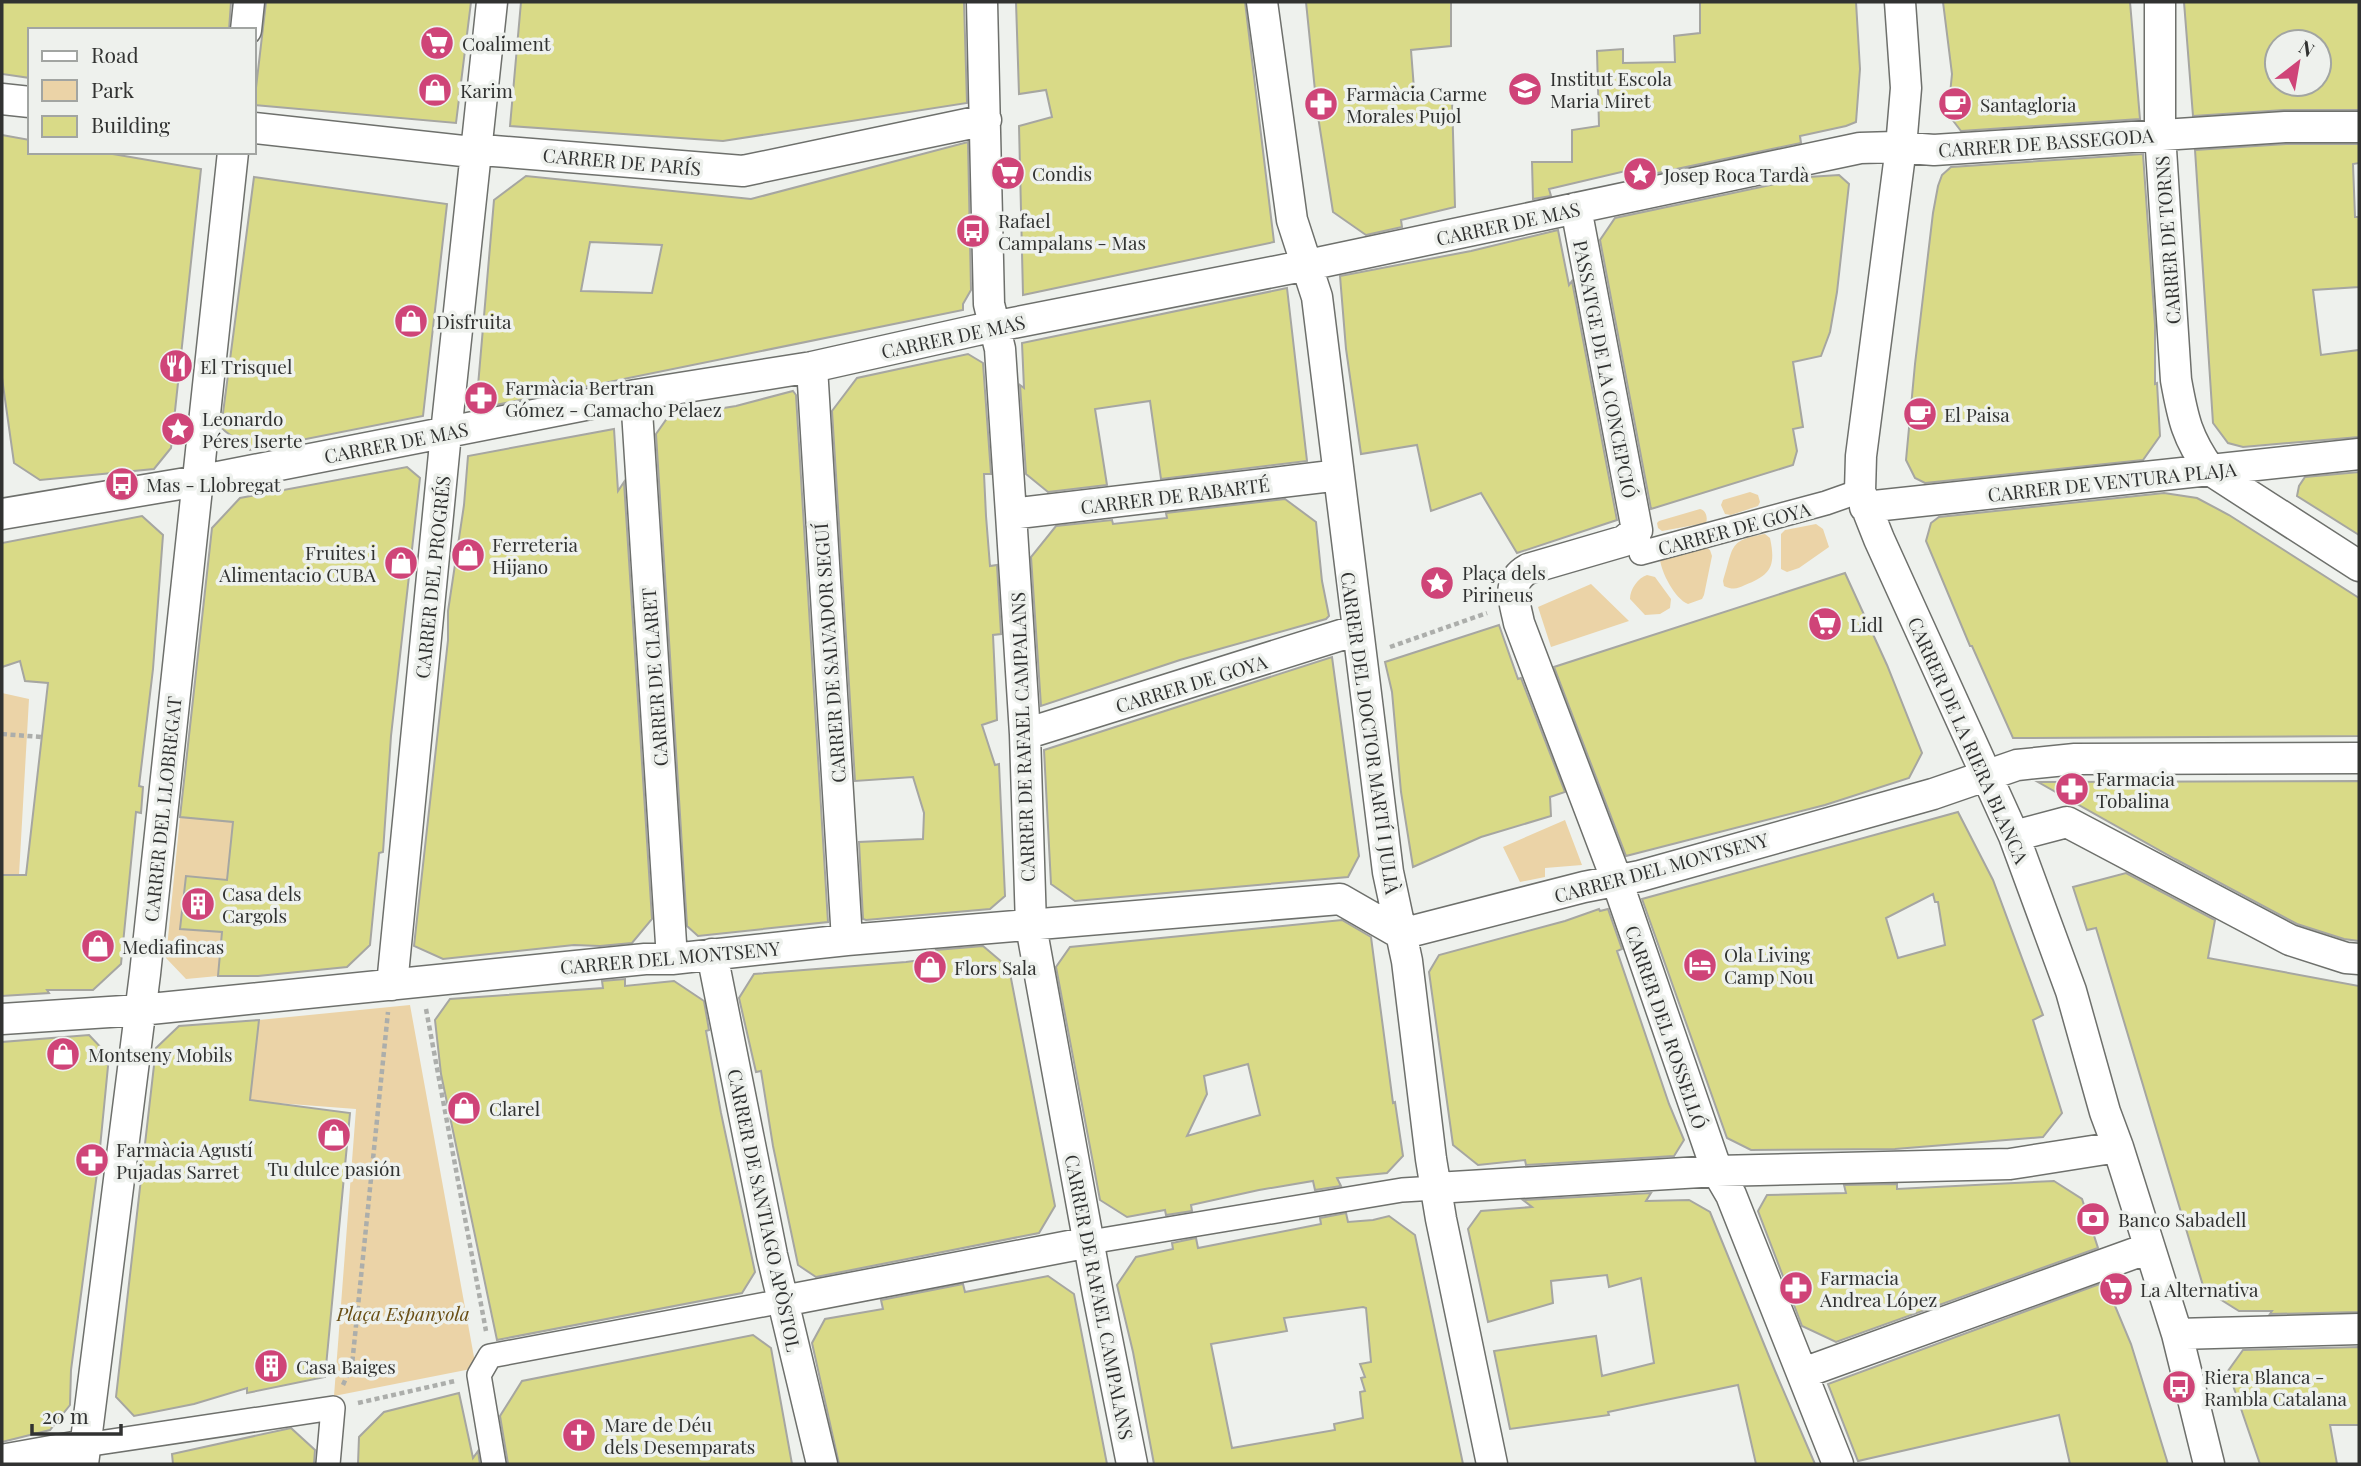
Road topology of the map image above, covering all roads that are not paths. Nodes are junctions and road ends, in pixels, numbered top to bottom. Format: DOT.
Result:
graph roads {
  1 [pos="249,2"];
  2 [pos="492,2"];
  3 [pos="982,2"];
  4 [pos="1262,2"];
  5 [pos="1900,2"];
  6 [pos="2160,2"];
  7 [pos="246,28"];
  8 [pos="2,99"];
  9 [pos="28,102"];
  10 [pos="986,120"];
  11 [pos="2359,127"];
  12 [pos="256,128"];
  13 [pos="2160,134"];
  14 [pos="1901,147"];
  15 [pos="476,151"];
  16 [pos="233,154"];
  17 [pos="1576,208"];
  18 [pos="1308,265"];
  19 [pos="995,326"];
  20 [pos="812,367"];
  21 [pos="636,395"];
  22 [pos="446,433"];
  23 [pos="2359,454"];
  24 [pos="2210,470"];
  25 [pos="1338,477"];
  26 [pos="198,481"];
  27 [pos="1863,499"];
  28 [pos="2,514"];
  29 [pos="1012,514"];
  30 [pos="1637,530"];
  31 [pos="2359,566"];
  32 [pos="1513,584"];
  33 [pos="1357,630"];
  34 [pos="1025,734"];
  35 [pos="2359,758"];
  36 [pos="1987,776"];
  37 [pos="2014,836"];
  38 [pos="1388,872"];
  39 [pos="1617,881"];
  40 [pos="1339,899"];
  41 [pos="1031,926"];
  42 [pos="1401,934"];
  43 [pos="847,940"];
  44 [pos="712,954"];
  45 [pos="672,959"];
  46 [pos="2359,959"];
  47 [pos="390,998"];
  48 [pos="140,1010"];
  49 [pos="2,1019"];
  50 [pos="2118,1147"];
  51 [pos="1717,1171"];
  52 [pos="1436,1188"];
  53 [pos="1090,1242"];
  54 [pos="2149,1248"];
  55 [pos="783,1301"];
  56 [pos="2359,1329"];
  57 [pos="2177,1334"];
  58 [pos="1804,1373"];
  59 [pos="84,1455"];
  60 [pos="2,1460"];
  61 [pos="328,1464"];
  62 [pos="494,1464"];
  63 [pos="822,1464"];
  64 [pos="1132,1464"];
  65 [pos="1492,1464"];
  66 [pos="1838,1464"];
  67 [pos="2209,1464"];
  1 -- 7 [label="street"];
  2 -- 15 [label="street, CARRER DEL PROGRÉS"];
  3 -- 10 [label="street, CARRER DE RAFAEL CAMPALANS"];
  4 -- 18 [label="street, CARRER DEL DOCTOR MARTÍ I JULIÀ"];
  5 -- 14 [label="street, CARRER DE LA RIERA BLANCA"];
  6 -- 13 [label="street, CARRER DE TORNS"];
  8 -- 9 [label="street"];
  10 -- 15 [label="street, CARRER DE PARÍS"];
  10 -- 19 [label="street, CARRER DE RAFAEL CAMPALANS"];
  11 -- 13 [label="street, CARRER DE BASSEGODA"];
  12 -- 15 [label="street, CARRER DE PARÍS"];
  13 -- 14 [label="street, CARRER DE BASSEGODA"];
  13 -- 24 [label="street, CARRER DE TORNS"];
  14 -- 17 [label="street, CARRER DE MAS"];
  14 -- 27 [label="street, CARRER DE LA RIERA BLANCA"];
  15 -- 22 [label="street, CARRER DEL PROGRÉS"];
  16 -- 26 [label="street, CARRER DEL LLOBREGAT"];
  17 -- 18 [label="street, CARRER DE MAS"];
  17 -- 30 [label="street, PASSATGE DE LA CONCEPCIÓ"];
  18 -- 19 [label="street, CARRER DE MAS"];
  18 -- 25 [label="street, CARRER DEL DOCTOR MARTÍ I JULIÀ"];
  19 -- 20 [label="street, CARRER DE MAS"];
  19 -- 29 [label="street, CARRER DE RAFAEL CAMPALANS"];
  20 -- 21 [label="street, CARRER DE MAS"];
  20 -- 43 [label="street, CARRER DE SALVADOR SEGUÍ"];
  21 -- 22 [label="street, CARRER DE MAS"];
  21 -- 45 [label="street, CARRER DE CLARET"];
  22 -- 26 [label="street, CARRER DE MAS"];
  22 -- 47 [label="street, CARRER DEL PROGRÉS"];
  23 -- 24 [label="street, CARRER DE VENTURA PLAJA"];
  24 -- 27 [label="street, CARRER DE VENTURA PLAJA"];
  24 -- 31 [label="street"];
  25 -- 29 [label="street, CARRER DE RABARTÉ"];
  25 -- 33 [label="street, CARRER DEL DOCTOR MARTÍ I JULIÀ"];
  26 -- 28 [label="street, CARRER DE MAS"];
  26 -- 48 [label="street, CARRER DEL LLOBREGAT"];
  27 -- 30 [label="street, CARRER DE GOYA"];
  27 -- 36 [label="street, CARRER DE LA RIERA BLANCA"];
  29 -- 34 [label="street, CARRER DE RAFAEL CAMPALANS"];
  30 -- 32 [label="street, CARRER DE GOYA"];
  32 -- 39 [label="street, CARRER DEL ROSSELLÓ"];
  33 -- 34 [label="street, CARRER DE GOYA"];
  33 -- 38 [label="street, CARRER DEL DOCTOR MARTÍ I JULIÀ"];
  34 -- 41 [label="street, CARRER DE RAFAEL CAMPALANS"];
  35 -- 36 [label="street, CARRER DEL MONTSENY"];
  36 -- 37 [label="street, CARRER DE LA RIERA BLANCA"];
  36 -- 39 [label="street, CARRER DEL MONTSENY"];
  37 -- 46 [label="street"];
  37 -- 50 [label="street, CARRER DE LA RIERA BLANCA"];
  38 -- 40 [label="street, CARRER DEL MONTSENY"];
  38 -- 42 [label="street, CARRER DEL DOCTOR MARTÍ I JULIÀ"];
  39 -- 42 [label="street, CARRER DEL MONTSENY"];
  39 -- 51 [label="street, CARRER DEL ROSSELLÓ"];
  40 -- 41 [label="street, CARRER DEL MONTSENY"];
  40 -- 42 [label="street"];
  41 -- 43 [label="street, CARRER DEL MONTSENY"];
  41 -- 53 [label="street, CARRER DE RAFAEL CAMPALANS"];
  42 -- 52 [label="street, CARRER DEL DOCTOR MARTÍ I JULIÀ"];
  43 -- 44 [label="street, CARRER DEL MONTSENY"];
  44 -- 45 [label="street, CARRER DEL MONTSENY"];
  44 -- 55 [label="street, CARRER DE SANTIAGO APÒSTOL"];
  45 -- 47 [label="street, CARRER DEL MONTSENY"];
  47 -- 48 [label="street, CARRER DEL MONTSENY"];
  48 -- 49 [label="street, CARRER DEL MONTSENY"];
  48 -- 59 [label="street, CARRER DEL LLOBREGAT"];
  50 -- 51 [label="street"];
  50 -- 54 [label="street, CARRER DE LA RIERA BLANCA"];
  51 -- 52 [label="street"];
  51 -- 58 [label="street, CARRER DEL ROSSELLÓ"];
  52 -- 53 [label="street"];
  52 -- 65 [label="street, CARRER DEL DOCTOR MARTÍ I JULIÀ"];
  53 -- 55 [label="street"];
  53 -- 64 [label="street, CARRER DE RAFAEL CAMPALANS"];
  54 -- 57 [label="street, CARRER DE LA RIERA BLANCA"];
  54 -- 58 [label="street"];
  55 -- 62 [label="street"];
  55 -- 63 [label="street, CARRER DE SANTIAGO APÒSTOL"];
  56 -- 57 [label="street"];
  57 -- 67 [label="street, CARRER DE LA RIERA BLANCA"];
  58 -- 66 [label="street, CARRER DEL ROSSELLÓ"];
  59 -- 60 [label="street"];
  59 -- 61 [label="street"];
}
